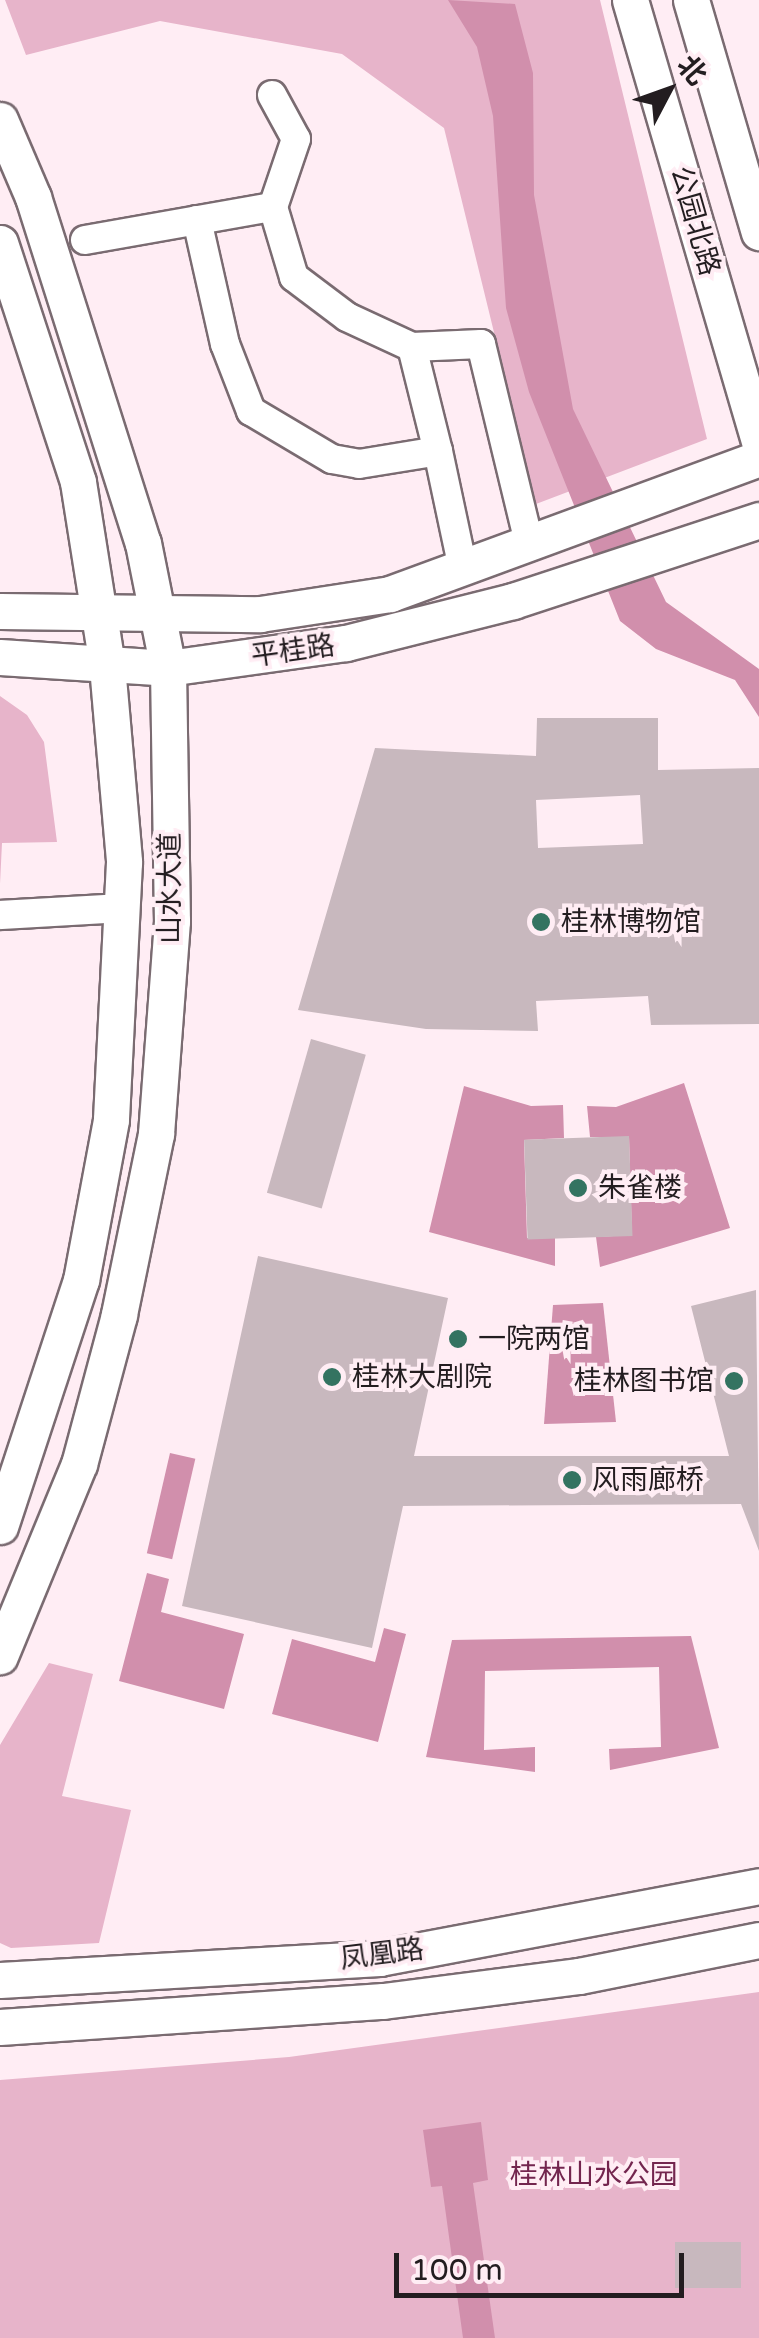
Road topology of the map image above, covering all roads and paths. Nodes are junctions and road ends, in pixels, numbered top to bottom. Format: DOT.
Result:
graph roads {
  1 [pos="630,0"];
  2 [pos="691,0"];
  3 [pos="272,96"];
  4 [pos="0,120"];
  5 [pos="274,207"];
  6 [pos="197,220"];
  7 [pos="759,232"];
  8 [pos="85,240"];
  9 [pos="0,243"];
  10 [pos="412,347"];
  11 [pos="759,441"];
  12 [pos="438,451"];
  13 [pos="759,458"];
  14 [pos="759,520"];
  15 [pos="545,541"];
  16 [pos="463,569"];
  17 [pos="98,608"];
  18 [pos="0,611"];
  19 [pos="157,614"];
  20 [pos="0,657"];
  21 [pos="106,666"];
  22 [pos="168,668"];
  23 [pos="122,908"];
  24 [pos="0,915"];
  25 [pos="0,1526"];
  26 [pos="0,1656"];
  27 [pos="759,1886"];
  28 [pos="759,1940"];
  29 [pos="0,1965"];
  30 [pos="55,1977"];
  31 [pos="0,1980"];
  32 [pos="0,2027"];
  1 -- 11 [label="main road, 公园北路"];
  2 -- 7 [label="main road, 公园北路"];
  3 -- 5 [label="street"];
  4 -- 19 [label="main road, 山水大道"];
  5 -- 6 [label="street"];
  5 -- 10 [label="street"];
  6 -- 8 [label="street"];
  6 -- 12 [label="street"];
  9 -- 17 [label="main road, 山水大道"];
  10 -- 12 [label="street"];
  10 -- 15 [label="street"];
  12 -- 16 [label="street"];
  13 -- 15 [label="main road"];
  14 -- 22 [label="main road, 平桂路"];
  15 -- 16 [label="main road"];
  16 -- 19 [label="main road"];
  17 -- 18 [label="main road"];
  17 -- 19 [label="main road"];
  17 -- 21 [label="main road, 山水大道"];
  19 -- 22 [label="main road, 山水大道"];
  20 -- 21 [label="main road, 平桂路"];
  21 -- 22 [label="main road, 平桂路"];
  21 -- 23 [label="main road, 山水大道"];
  22 -- 26 [label="main road, 山水大道"];
  23 -- 24 [label="street"];
  23 -- 25 [label="main road, 山水大道"];
  27 -- 30 [label="main road, 凤凰路"];
  28 -- 32 [label="main road, 凤凰路"];
  29 -- 30 [label="main road"];
  30 -- 31 [label="main road, 凤凰路"];
}
